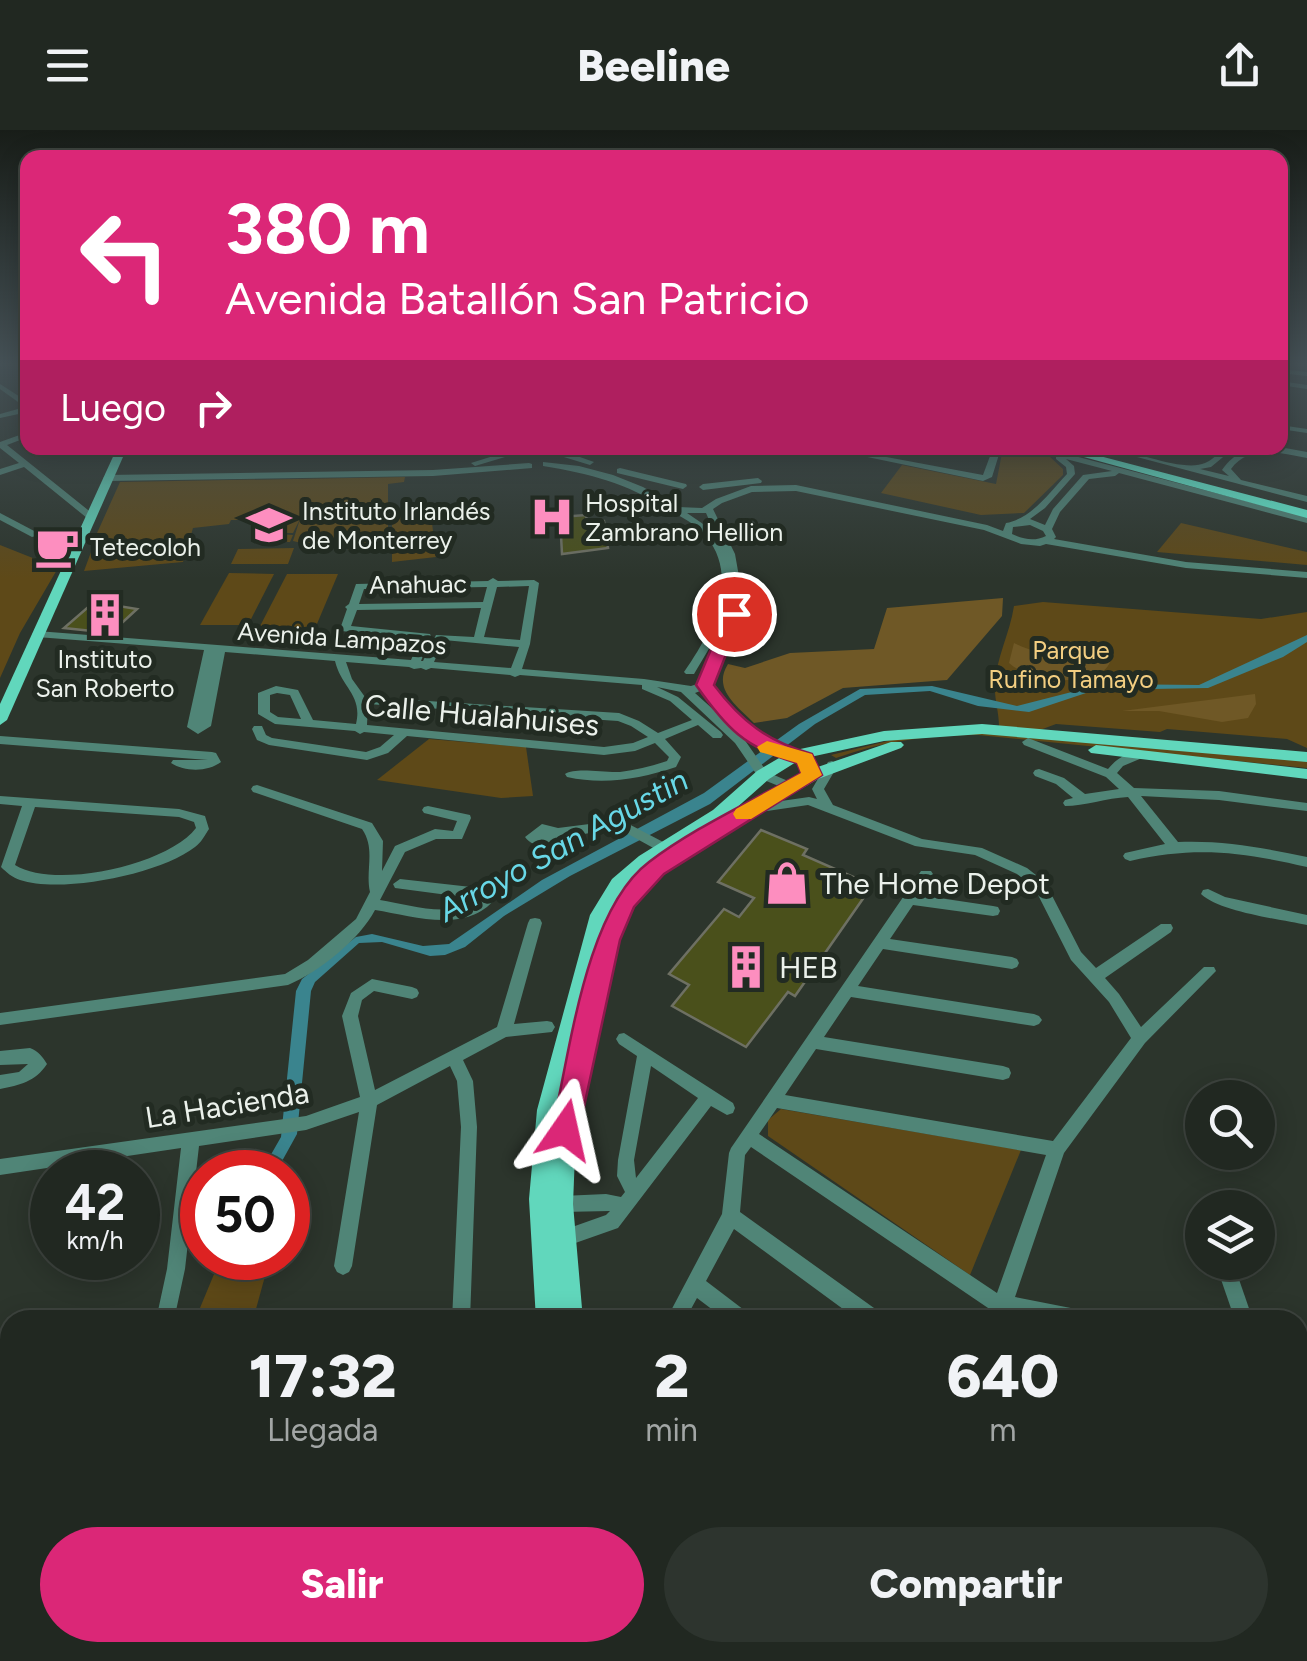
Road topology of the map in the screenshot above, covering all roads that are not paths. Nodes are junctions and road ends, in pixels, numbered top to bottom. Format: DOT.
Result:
graph roads {
  1 [pos="1,444"];
  2 [pos="118,455"];
  3 [pos="501,455"];
  4 [pos="516,455"];
  5 [pos="552,455"];
  6 [pos="569,455"];
  7 [pos="863,455"];
  8 [pos="995,455"];
  9 [pos="1056,455"];
  10 [pos="1070,455"];
  11 [pos="1072,455"];
  12 [pos="1116,455"];
  13 [pos="1135,455"];
  14 [pos="1221,455"];
  15 [pos="1238,455"];
  16 [pos="578,458"];
  17 [pos="488,460"];
  18 [pos="26,464"];
  19 [pos="546,464"];
  20 [pos="1208,465"];
  21 [pos="529,466"];
  22 [pos="567,466"];
  23 [pos="499,468"];
  24 [pos="1187,468"];
  25 [pos="1226,470"];
  26 [pos="0,472"];
  27 [pos="1130,473"];
  28 [pos="1071,474"];
  29 [pos="108,476"];
  30 [pos="1086,478"];
  31 [pos="1242,482"];
  32 [pos="659,483"];
  33 [pos="726,484"];
  34 [pos="682,486"];
  35 [pos="703,487"];
  36 [pos="644,490"];
  37 [pos="736,493"];
  38 [pos="1286,494"];
  39 [pos="718,501"];
  40 [pos="664,502"];
  41 [pos="1307,502"];
  42 [pos="678,510"];
  43 [pos="1034,514"];
  44 [pos="710,515"];
  45 [pos="1289,515"];
  46 [pos="0,516"];
  47 [pos="90,516"];
  48 [pos="1307,518"];
  49 [pos="695,522"];
  50 [pos="1018,522"];
  51 [pos="989,524"];
  52 [pos="1049,530"];
  53 [pos="1007,534"];
  54 [pos="35,535"];
  55 [pos="1307,572"];
  56 [pos="493,581"];
  57 [pos="487,606"];
  58 [pos="350,607"];
  59 [pos="37,634"];
  60 [pos="478,640"];
  61 [pos="525,644"];
  62 [pos="215,650"];
  63 [pos="340,660"];
  64 [pos="354,661"];
  65 [pos="420,666"];
  66 [pos="515,674"];
  67 [pos="638,681"];
  68 [pos="685,681"];
  69 [pos="706,682"];
  70 [pos="351,684"];
  71 [pos="206,692"];
  72 [pos="364,700"];
  73 [pos="0,720"];
  74 [pos="703,723"];
  75 [pos="310,724"];
  76 [pos="258,729"];
  77 [pos="360,730"];
  78 [pos="402,734"];
  79 [pos="717,736"];
  80 [pos="0,740"];
  81 [pos="656,740"];
  82 [pos="1028,742"];
  83 [pos="0,750"];
  84 [pos="570,750"];
  85 [pos="107,753"];
  86 [pos="796,755"];
  87 [pos="1138,755"];
  88 [pos="1307,757"];
  89 [pos="832,758"];
  90 [pos="1039,773"];
  91 [pos="1110,774"];
  92 [pos="1307,774"];
  93 [pos="763,775"];
  94 [pos="812,775"];
  95 [pos="791,787"];
  96 [pos="257,789"];
  97 [pos="1132,793"];
  98 [pos="0,800"];
  99 [pos="756,800"];
  100 [pos="30,802"];
  101 [pos="827,806"];
  102 [pos="1307,807"];
  103 [pos="428,810"];
  104 [pos="445,813"];
  105 [pos="558,833"];
  106 [pos="435,834"];
  107 [pos="656,843"];
  108 [pos="1173,845"];
  109 [pos="1130,856"];
  110 [pos="1307,862"];
  111 [pos="926,874"];
  112 [pos="400,884"];
  113 [pos="1208,894"];
  114 [pos="373,898"];
  115 [pos="909,899"];
  116 [pos="993,911"];
  117 [pos="1307,920"];
  118 [pos="536,922"];
  119 [pos="1166,928"];
  120 [pos="879,943"];
  121 [pos="1012,963"];
  122 [pos="1209,972"];
  123 [pos="1095,977"];
  124 [pos="848,990"];
  125 [pos="412,993"];
  126 [pos="0,1019"];
  127 [pos="1034,1020"];
  128 [pos="547,1026"];
  129 [pos="504,1031"];
  130 [pos="1140,1038"];
  131 [pos="624,1040"];
  132 [pos="814,1042"];
  133 [pos="645,1054"];
  134 [pos="454,1057"];
  135 [pos="0,1058"];
  136 [pos="1002,1073"];
  137 [pos="564,1081"];
  138 [pos="0,1082"];
  139 [pos="709,1096"];
  140 [pos="773,1100"];
  141 [pos="369,1101"];
  142 [pos="728,1108"];
  143 [pos="748,1136"];
  144 [pos="191,1140"];
  145 [pos="1056,1149"];
  146 [pos="144,1150"];
  147 [pos="30,1166"];
  148 [pos="0,1167"];
  149 [pos="630,1200"];
  150 [pos="562,1204"];
  151 [pos="588,1204"];
  152 [pos="731,1216"];
  153 [pos="591,1230"];
  154 [pos="564,1238"];
  155 [pos="343,1266"];
  156 [pos="1230,1280"];
  157 [pos="696,1286"];
  158 [pos="167,1310"];
  159 [pos="455,1310"];
  160 [pos="547,1310"];
  161 [pos="570,1310"];
  162 [pos="681,1310"];
  163 [pos="728,1310"];
  164 [pos="860,1310"];
  165 [pos="996,1310"];
  166 [pos="1001,1310"];
  167 [pos="1241,1310"];
  1 -- 18 [label="street"];
  2 -- 29 [label="main road"];
  3 -- 17 [label="street"];
  4 -- 21 [label="street"];
  5 -- 19 [label="street"];
  6 -- 16 [label="street"];
  7 -- 8 [label="street"];
  9 -- 28 [label="street"];
  10 -- 27 [label="street"];
  11 -- 48 [label="highway"];
  12 -- 41 [label="highway"];
  13 -- 24 [label="street"];
  14 -- 20 [label="street"];
  15 -- 25 [label="street"];
  16 -- 22 [label="street"];
  16 -- 32 [label="street"];
  17 -- 23 [label="street"];
  17 -- 29 [label="street"];
  18 -- 26 [label="street"];
  18 -- 47 [label="street"];
  19 -- 21 [label="street"];
  19 -- 22 [label="street"];
  20 -- 24 [label="street"];
  20 -- 25 [label="street"];
  21 -- 23 [label="street"];
  22 -- 36 [label="street"];
  23 -- 29 [label="street"];
  24 -- 31 [label="street"];
  25 -- 31 [label="street"];
  27 -- 30 [label="street"];
  27 -- 45 [label="street"];
  28 -- 30 [label="street"];
  28 -- 43 [label="street"];
  29 -- 47 [label="main road"];
  30 -- 52 [label="street"];
  31 -- 38 [label="street"];
  32 -- 34 [label="street"];
  32 -- 36 [label="street"];
  33 -- 35 [label="street"];
  33 -- 37 [label="street"];
  33 -- 51 [label="street"];
  34 -- 35 [label="street"];
  34 -- 40 [label="street"];
  35 -- 39 [label="street"];
  36 -- 40 [label="street"];
  37 -- 39 [label="street"];
  37 -- 51 [label="street"];
  38 -- 41 [label="highway"];
  39 -- 44 [label="street"];
  40 -- 42 [label="street"];
  42 -- 44 [label="street"];
  42 -- 49 [label="street"];
  43 -- 50 [label="street"];
  43 -- 52 [label="street"];
  44 -- 49 [label="street"];
  44 -- 69 [label="street"];
  45 -- 48 [label="highway"];
  46 -- 54 [label="street"];
  47 -- 59 [label="main road"];
  49 -- 68 [label="street"];
  50 -- 51 [label="street"];
  50 -- 52 [label="street"];
  50 -- 53 [label="street"];
  51 -- 53 [label="street"];
  52 -- 53 [label="street"];
  52 -- 55 [label="street"];
  56 -- 57 [label="street"];
  56 -- 58 [label="street"];
  56 -- 61 [label="street"];
  57 -- 58 [label="street, Anahuac"];
  57 -- 60 [label="street"];
  58 -- 65 [label="street"];
  59 -- 62 [label="street, Avenida Lampazos"];
  59 -- 73 [label="main road"];
  60 -- 61 [label="street"];
  60 -- 65 [label="street"];
  61 -- 66 [label="street"];
  62 -- 63 [label="street, Avenida Lampazos"];
  62 -- 71 [label="street"];
  63 -- 64 [label="street, Avenida Lampazos"];
  63 -- 70 [label="street"];
  64 -- 65 [label="street, Avenida Lampazos"];
  64 -- 70 [label="street"];
  65 -- 66 [label="street, Avenida Lampazos"];
  66 -- 67 [label="street, Avenida Lampazos"];
  67 -- 68 [label="street, Avenida Lampazos"];
  67 -- 74 [label="street"];
  68 -- 69 [label="street"];
  68 -- 93 [label="street"];
  69 -- 86 [label="street"];
  70 -- 72 [label="street"];
  72 -- 77 [label="street"];
  72 -- 81 [label="street"];
  74 -- 79 [label="street"];
  74 -- 81 [label="street, Calle Hualahuises"];
  75 -- 77 [label="street, Calle Hualahuises"];
  76 -- 78 [label="street"];
  77 -- 78 [label="street, Calle Hualahuises"];
  78 -- 84 [label="street, Calle Hualahuises"];
  80 -- 85 [label="street"];
  81 -- 84 [label="street, Calle Hualahuises"];
  81 -- 84 [label="street"];
  82 -- 87 [label="main road"];
  82 -- 89 [label="main road"];
  82 -- 91 [label="street"];
  83 -- 85 [label="street"];
  85 -- 85 [label="street"];
  86 -- 89 [label="main road"];
  86 -- 93 [label="main road"];
  86 -- 94 [label="street"];
  87 -- 91 [label="street"];
  87 -- 92 [label="main road"];
  88 -- 89 [label="main road"];
  89 -- 94 [label="main road"];
  89 -- 101 [label="street"];
  90 -- 97 [label="street"];
  91 -- 97 [label="street"];
  93 -- 95 [label="street"];
  93 -- 99 [label="main road"];
  94 -- 95 [label="main road"];
  95 -- 99 [label="main road"];
  96 -- 114 [label="street"];
  97 -- 102 [label="street"];
  97 -- 108 [label="street"];
  98 -- 100 [label="street"];
  99 -- 101 [label="street"];
  99 -- 107 [label="main road"];
  99 -- 137 [label="main road"];
  100 -- 100 [label="street"];
  101 -- 123 [label="street"];
  103 -- 104 [label="street"];
  104 -- 106 [label="street"];
  104 -- 106 [label="street"];
  105 -- 107 [label="street"];
  106 -- 114 [label="street"];
  107 -- 137 [label="main road"];
  108 -- 109 [label="street"];
  108 -- 110 [label="street"];
  111 -- 115 [label="street"];
  112 -- 114 [label="street"];
  113 -- 117 [label="street"];
  114 -- 126 [label="street"];
  115 -- 116 [label="street"];
  115 -- 120 [label="street"];
  118 -- 129 [label="street"];
  119 -- 123 [label="street"];
  120 -- 121 [label="street"];
  120 -- 124 [label="street"];
  122 -- 130 [label="street"];
  123 -- 130 [label="street"];
  124 -- 127 [label="street"];
  124 -- 132 [label="street"];
  125 -- 141 [label="street"];
  128 -- 129 [label="street"];
  129 -- 134 [label="street, La Hacienda"];
  130 -- 145 [label="street"];
  131 -- 133 [label="street"];
  132 -- 136 [label="street"];
  132 -- 140 [label="street"];
  133 -- 139 [label="street"];
  133 -- 149 [label="street"];
  134 -- 141 [label="street, La Hacienda"];
  134 -- 159 [label="street"];
  135 -- 138 [label="street"];
  137 -- 150 [label="main road"];
  137 -- 160 [label="main road"];
  139 -- 142 [label="street"];
  139 -- 149 [label="street"];
  140 -- 143 [label="street"];
  140 -- 145 [label="street"];
  141 -- 144 [label="street, La Hacienda"];
  141 -- 155 [label="street"];
  143 -- 152 [label="street"];
  143 -- 165 [label="street"];
  144 -- 146 [label="street, La Hacienda"];
  144 -- 158 [label="street"];
  145 -- 166 [label="street"];
  147 -- 148 [label="street, La Hacienda"];
  149 -- 151 [label="street"];
  149 -- 153 [label="street"];
  150 -- 151 [label="street"];
  150 -- 154 [label="main road"];
  151 -- 153 [label="street"];
  152 -- 157 [label="street"];
  152 -- 164 [label="street"];
  153 -- 154 [label="street"];
  154 -- 161 [label="main road"];
  156 -- 167 [label="street"];
  157 -- 162 [label="street"];
  157 -- 163 [label="street"];
}
